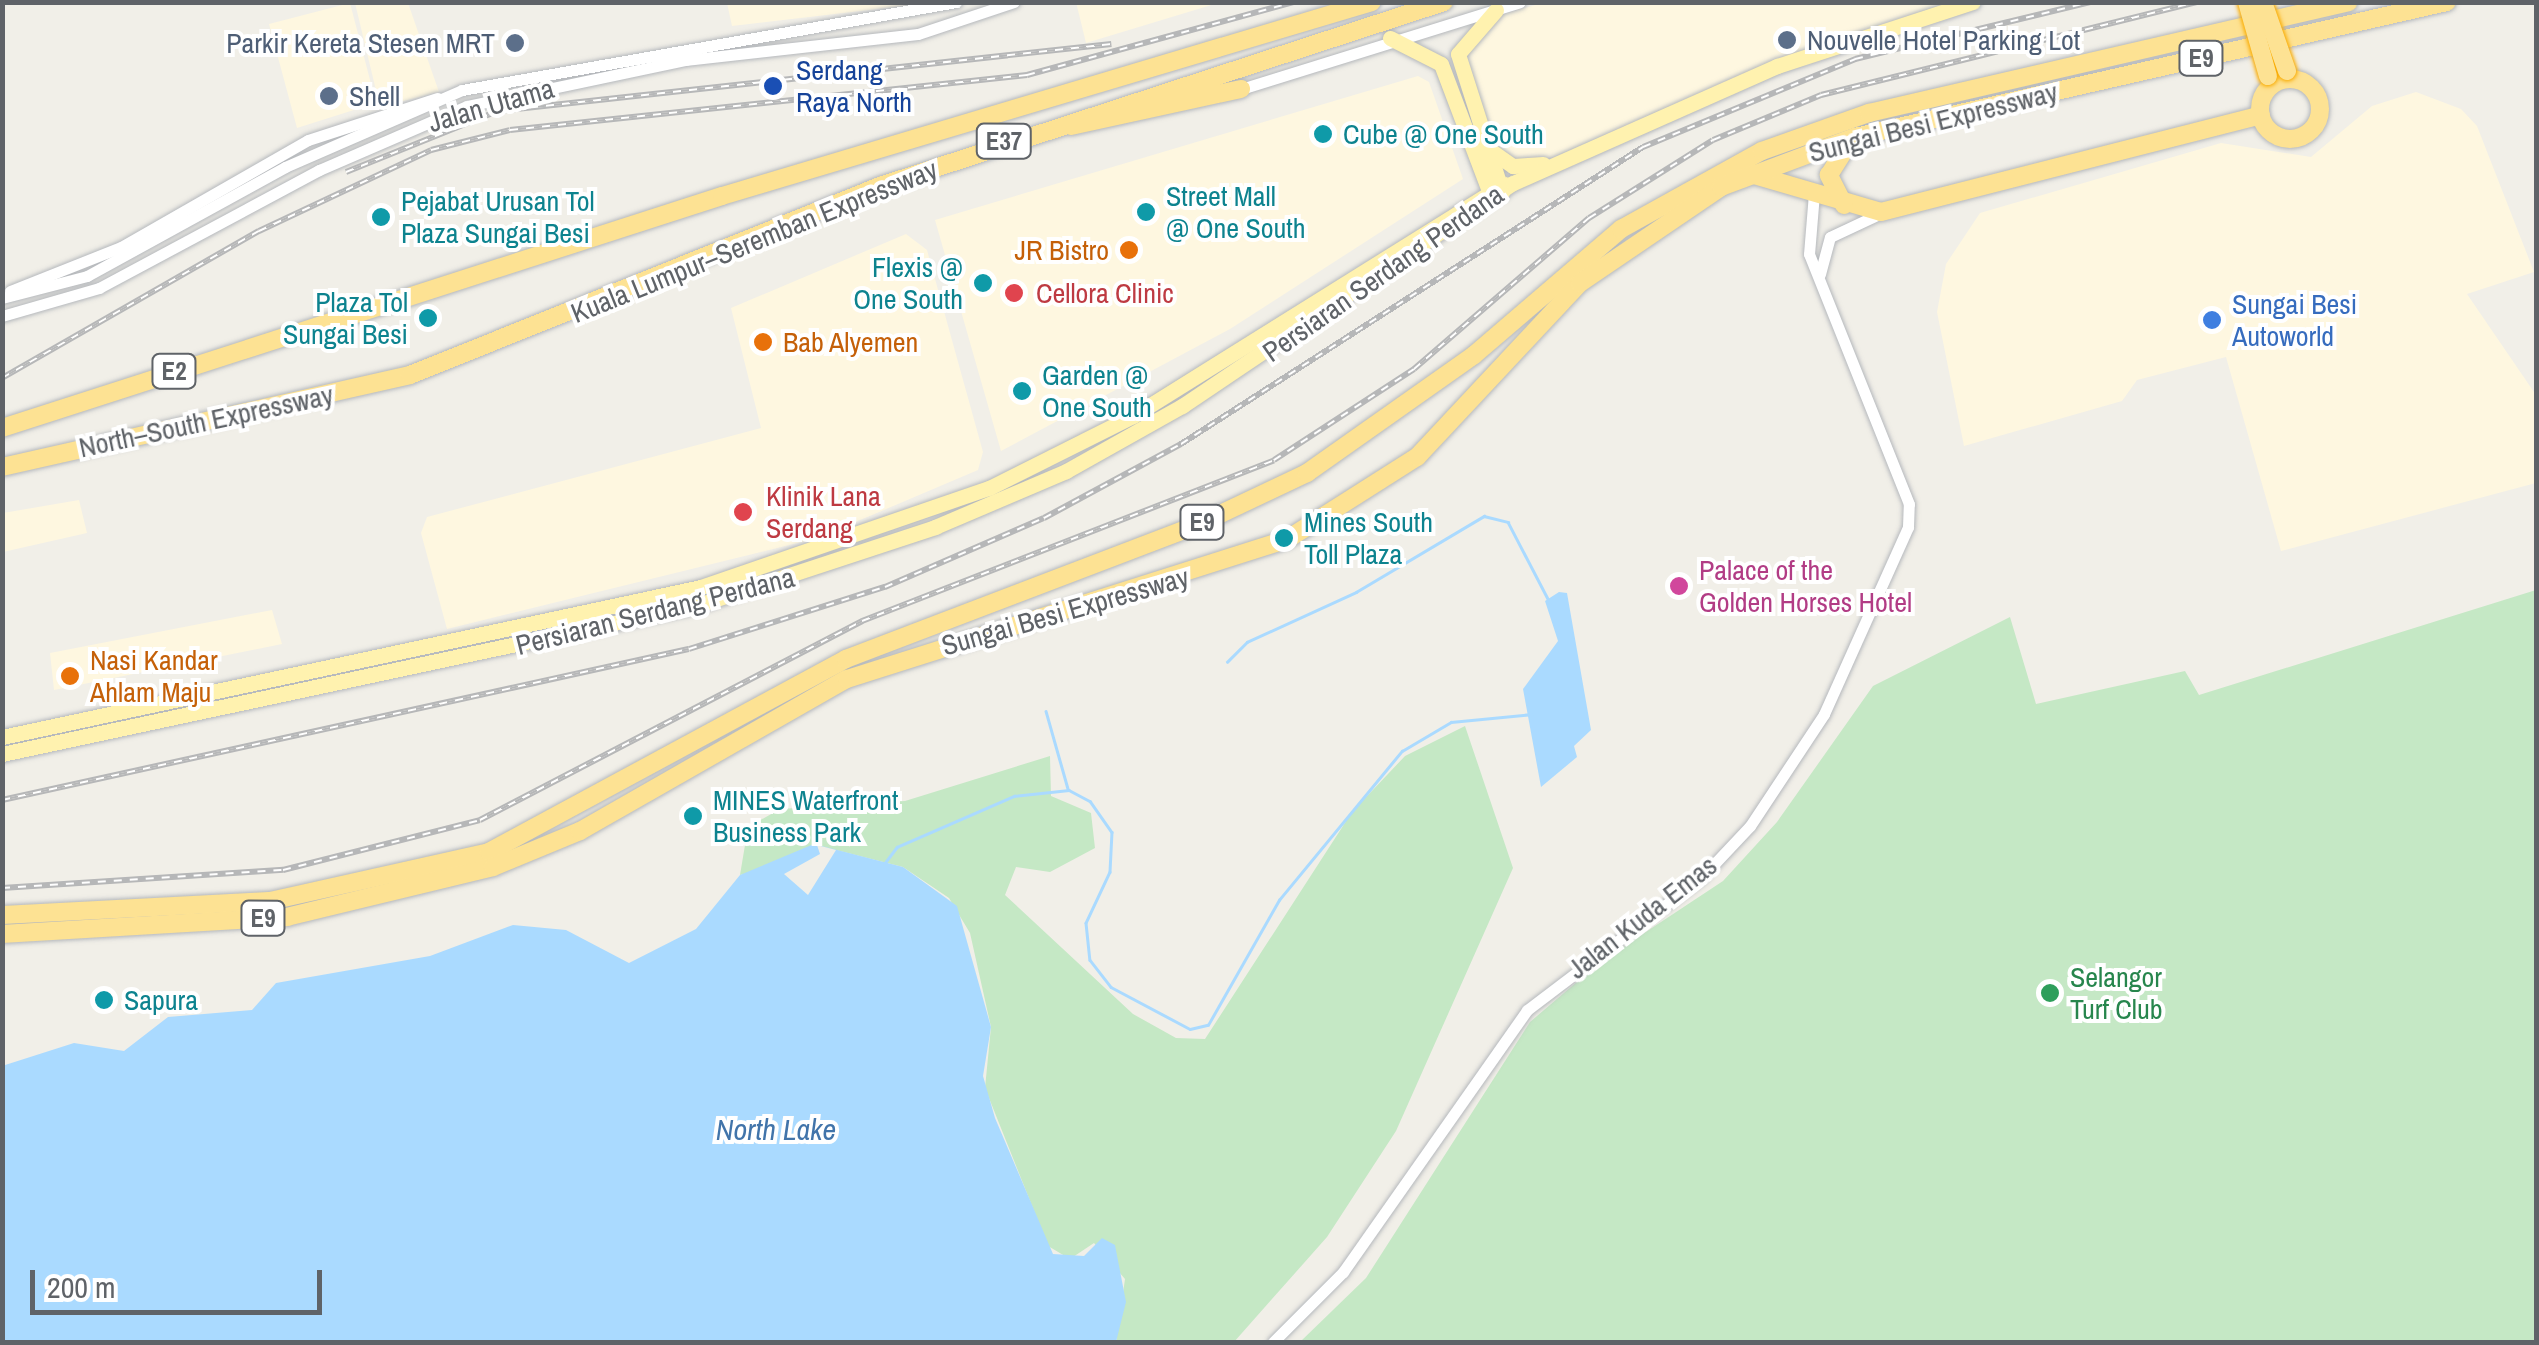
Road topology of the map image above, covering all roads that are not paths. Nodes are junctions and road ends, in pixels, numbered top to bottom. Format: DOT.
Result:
graph roads {
  1 [pos="956,2"];
  2 [pos="1014,2"];
  3 [pos="1372,2"];
  4 [pos="1444,2"];
  5 [pos="1520,2"];
  6 [pos="1973,2"];
  7 [pos="2247,2"];
  8 [pos="2263,2"];
  9 [pos="2348,2"];
  10 [pos="2447,2"];
  11 [pos="1496,10"];
  12 [pos="1390,38"];
  13 [pos="2291,75"];
  14 [pos="2269,82"];
  15 [pos="1241,89"];
  16 [pos="2261,115"];
  17 [pos="1053,125"];
  18 [pos="1855,137"];
  19 [pos="1482,153"];
  20 [pos="1552,165"];
  21 [pos="1750,174"];
  22 [pos="1499,190"];
  23 [pos="1814,193"];
  24 [pos="1844,205"];
  25 [pos="1460,206"];
  26 [pos="1881,212"];
  27 [pos="1813,223"];
  28 [pos="1820,278"];
  29 [pos="433,289"];
  30 [pos="2,296"];
  31 [pos="1302,310"];
  32 [pos="2,316"];
  33 [pos="1312,326"];
  34 [pos="410,374"];
  35 [pos="2,428"];
  36 [pos="2,467"];
  37 [pos="375,659"];
  38 [pos="379,677"];
  39 [pos="2,737"];
  40 [pos="2,754"];
  41 [pos="2,915"];
  42 [pos="2,934"];
  43 [pos="1273,1342"];
  1 -- 30 [label="street, Jalan Utama"];
  2 -- 32 [label="street, Jalan Utama"];
  3 -- 29 [label="highway, Kuala Lumpur–Seremban Expressway / E37"];
  4 -- 17 [label="highway, Kuala Lumpur–Seremban Expressway / E37"];
  5 -- 11 [label="street"];
  6 -- 20 [label="main road, Persiaran Serdang Perdana"];
  7 -- 14 [label="highway, bridge"];
  8 -- 13 [label="highway, bridge"];
  9 -- 41 [label="highway, Sungai Besi Expressway / E9"];
  10 -- 18 [label="highway, Sungai Besi Expressway / E9"];
  11 -- 12 [label="street"];
  11 -- 19 [label="main road"];
  12 -- 15 [label="street"];
  12 -- 19 [label="main road"];
  13 -- 14 [label="highway"];
  13 -- 16 [label="highway"];
  14 -- 16 [label="highway"];
  15 -- 17 [label="highway"];
  16 -- 26 [label="highway"];
  17 -- 34 [label="highway, Kuala Lumpur–Seremban Expressway / E37"];
  18 -- 21 [label="highway, Sungai Besi Expressway / E9"];
  18 -- 24 [label="highway"];
  19 -- 20 [label="main road"];
  19 -- 22 [label="main road"];
  19 -- 25 [label="main road"];
  20 -- 22 [label="main road, Persiaran Serdang Perdana"];
  21 -- 23 [label="highway"];
  21 -- 42 [label="highway, Sungai Besi Expressway / E9"];
  22 -- 25 [label="main road, Persiaran Serdang Perdana"];
  22 -- 33 [label="main road, Persiaran Serdang Perdana"];
  23 -- 24 [label="highway"];
  23 -- 27 [label="street, Jalan Kuda Emas"];
  24 -- 26 [label="highway"];
  24 -- 27 [label="street"];
  25 -- 31 [label="main road, Persiaran Serdang Perdana"];
  26 -- 28 [label="street"];
  27 -- 28 [label="street, Jalan Kuda Emas"];
  28 -- 43 [label="street, Jalan Kuda Emas"];
  29 -- 35 [label="highway, North–South Expressway / E2"];
  31 -- 33 [label="main road"];
  31 -- 37 [label="main road, Persiaran Serdang Perdana"];
  33 -- 38 [label="main road, Persiaran Serdang Perdana"];
  34 -- 36 [label="highway, North–South Expressway / E2"];
  37 -- 38 [label="main road"];
  37 -- 39 [label="main road, Persiaran Serdang Perdana"];
  38 -- 40 [label="main road, Persiaran Serdang Perdana"];
}
